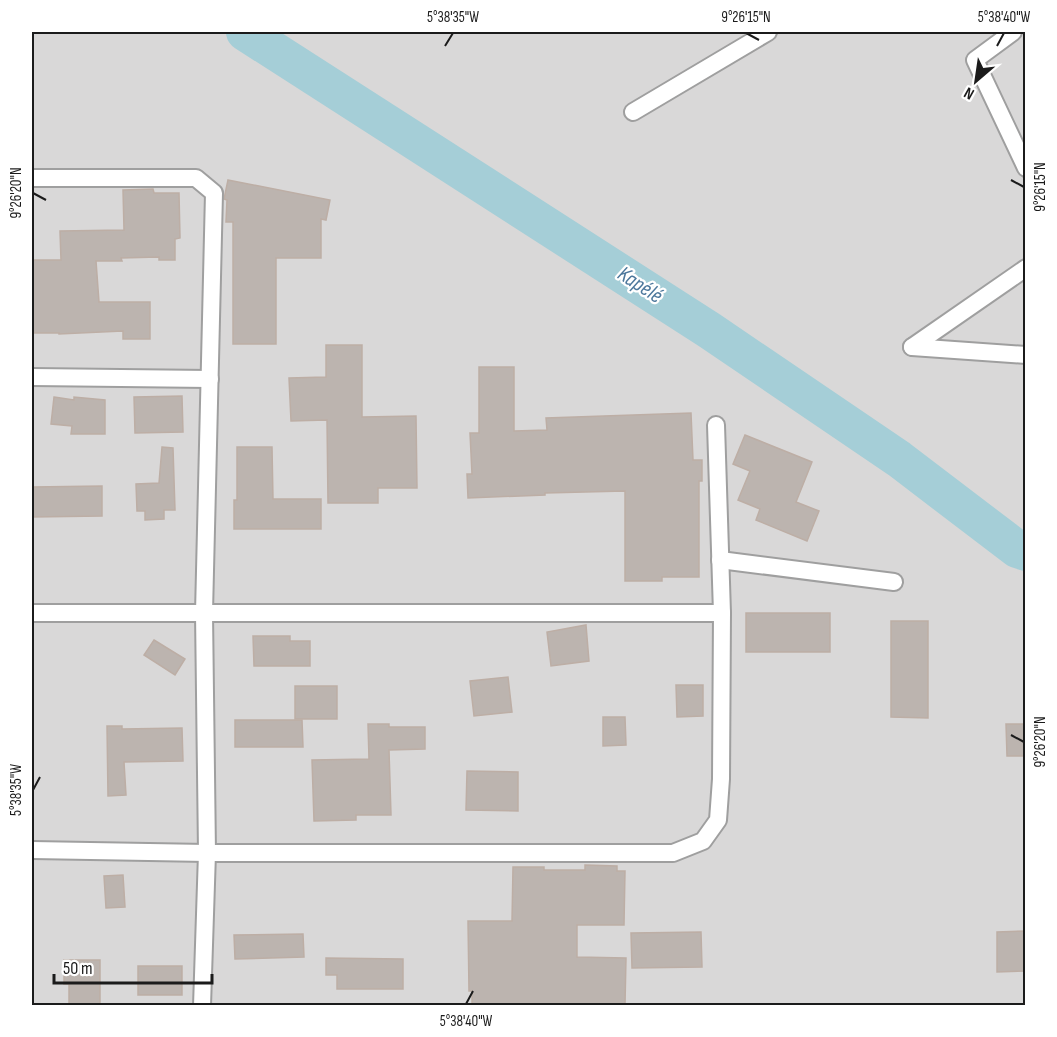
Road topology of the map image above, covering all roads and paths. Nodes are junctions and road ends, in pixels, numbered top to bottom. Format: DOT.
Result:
graph roads {
  1 [pos="768,32"];
  2 [pos="1013,32"];
  3 [pos="633,112"];
  4 [pos="1026,168"];
  5 [pos="32,178"];
  6 [pos="1026,268"];
  7 [pos="1026,355"];
  8 [pos="32,377"];
  9 [pos="210,379"];
  10 [pos="716,424"];
  11 [pos="720,560"];
  12 [pos="894,582"];
  13 [pos="32,613"];
  14 [pos="204,613"];
  15 [pos="722,613"];
  16 [pos="32,850"];
  17 [pos="207,853"];
  18 [pos="202,1005"];
  1 -- 3 [label="street"];
  2 -- 4 [label="street"];
  5 -- 9 [label="street"];
  6 -- 7 [label="street"];
  8 -- 9 [label="street"];
  9 -- 14 [label="street"];
  10 -- 11 [label="street"];
  11 -- 12 [label="street"];
  11 -- 15 [label="street"];
  13 -- 14 [label="street"];
  14 -- 15 [label="street"];
  14 -- 17 [label="street"];
  15 -- 17 [label="street"];
  16 -- 17 [label="street"];
  17 -- 18 [label="street"];
}
